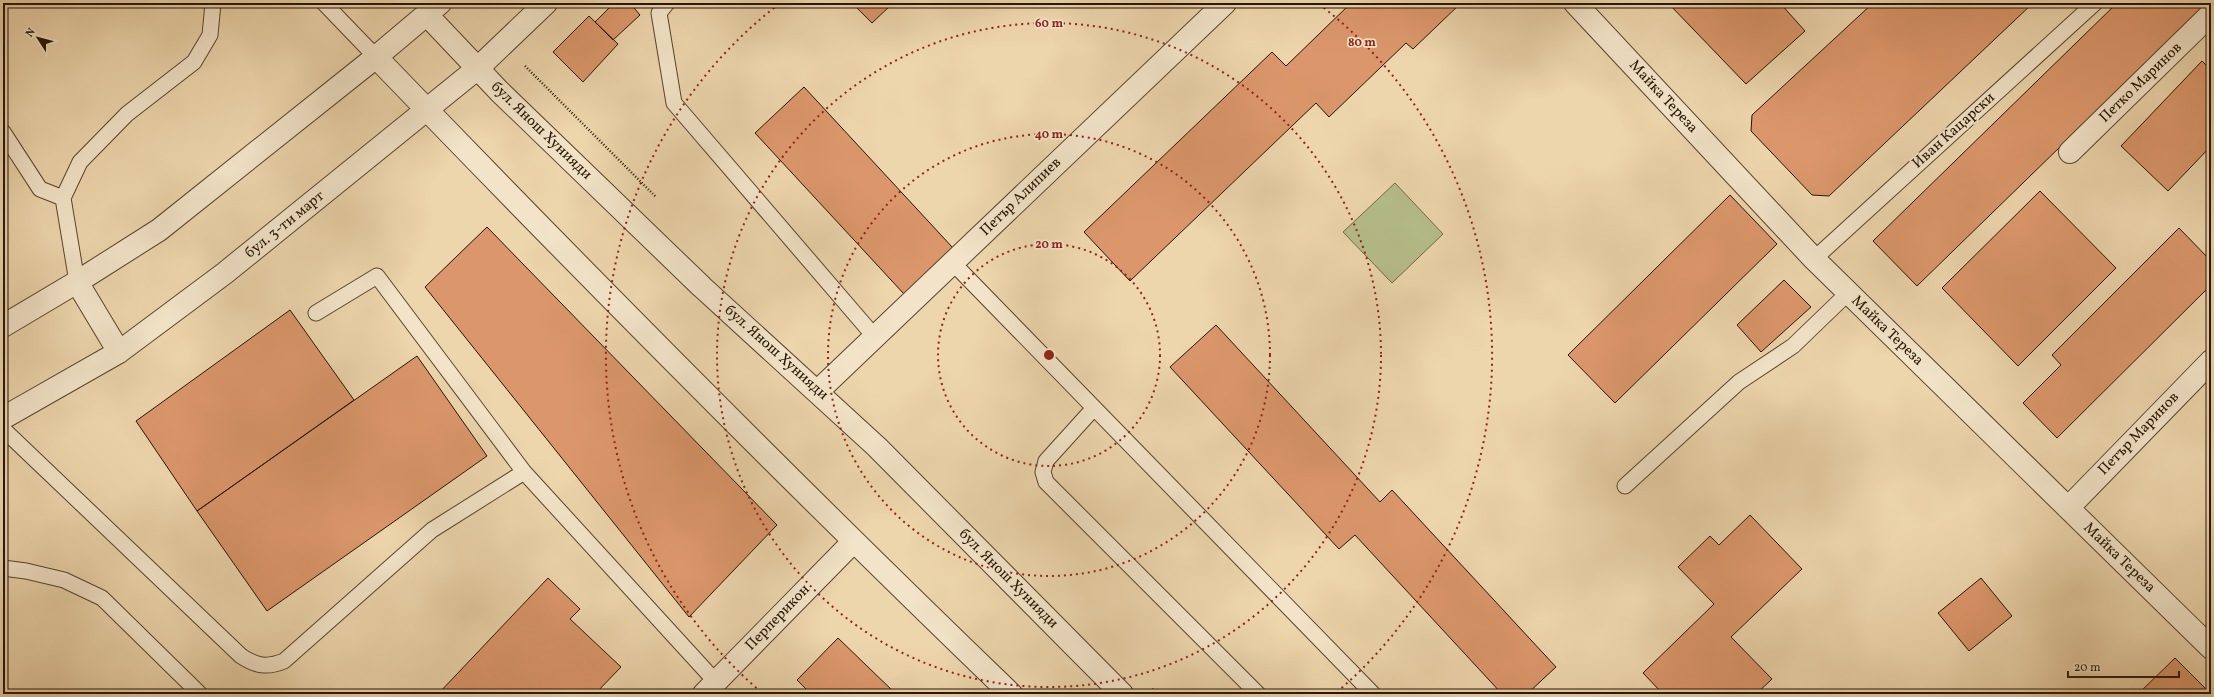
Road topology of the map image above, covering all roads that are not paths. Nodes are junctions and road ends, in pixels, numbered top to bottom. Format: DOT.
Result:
graph roads {
  1 [pos="213,3"];
  2 [pos="324,3"];
  3 [pos="546,3"];
  4 [pos="667,3"];
  5 [pos="1225,3"];
  6 [pos="1575,3"];
  7 [pos="2095,3"];
  8 [pos="434,9"];
  9 [pos="2211,14"];
  10 [pos="376,57"];
  11 [pos="478,68"];
  12 [pos="427,110"];
  13 [pos="3,132"];
  14 [pos="2070,152"];
  15 [pos="63,198"];
  16 [pos="1814,259"];
  17 [pos="952,262"];
  18 [pos="77,282"];
  19 [pos="1848,293"];
  20 [pos="316,313"];
  21 [pos="3,326"];
  22 [pos="874,336"];
  23 [pos="119,352"];
  24 [pos="2211,361"];
  25 [pos="818,391"];
  26 [pos="1094,408"];
  27 [pos="3,418"];
  28 [pos="3,429"];
  29 [pos="524,472"];
  30 [pos="1625,486"];
  31 [pos="2068,508"];
  32 [pos="853,542"];
  33 [pos="3,568"];
  34 [pos="2211,648"];
  35 [pos="710,688"];
  36 [pos="200,694"];
  37 [pos="1011,694"];
  38 [pos="1122,694"];
  39 [pos="1258,694"];
  40 [pos="1373,694"];
  1 -- 15 [label="lane"];
  2 -- 10 [label="lane"];
  3 -- 11 [label="street, бул. 3-ти март"];
  4 -- 22 [label="lane"];
  5 -- 17 [label="street, Петър Алипиев"];
  6 -- 16 [label="street, Майка Тереза"];
  7 -- 16 [label="lane, Иван Кацарски"];
  8 -- 10 [label="street"];
  8 -- 11 [label="street, бул. Янош Хунияди"];
  9 -- 14 [label="street, Петко Маринов"];
  10 -- 12 [label="street"];
  10 -- 18 [label="street"];
  11 -- 12 [label="street, бул. 3-ти март"];
  11 -- 25 [label="street, бул. Янош Хунияди"];
  12 -- 23 [label="street, бул. 3-ти март"];
  12 -- 32 [label="street"];
  13 -- 15 [label="lane"];
  15 -- 18 [label="lane"];
  16 -- 19 [label="street, Майка Тереза"];
  17 -- 22 [label="street, Петър Алипиев"];
  17 -- 26 [label="lane"];
  18 -- 21 [label="street"];
  18 -- 23 [label="street"];
  19 -- 30 [label="lane"];
  19 -- 31 [label="street, Майка Тереза"];
  20 -- 29 [label="lane"];
  22 -- 25 [label="street, Петър Алипиев"];
  23 -- 27 [label="street, бул. 3-ти март"];
  24 -- 31 [label="street, Петър Маринов"];
  25 -- 38 [label="street, бул. Янош Хунияди"];
  26 -- 39 [label="lane"];
  26 -- 40 [label="lane"];
  28 -- 29 [label="lane"];
  29 -- 35 [label="lane"];
  31 -- 34 [label="street, Майка Тереза"];
  32 -- 35 [label="street, Перперикон"];
  32 -- 37 [label="street"];
  33 -- 36 [label="lane"];
}
